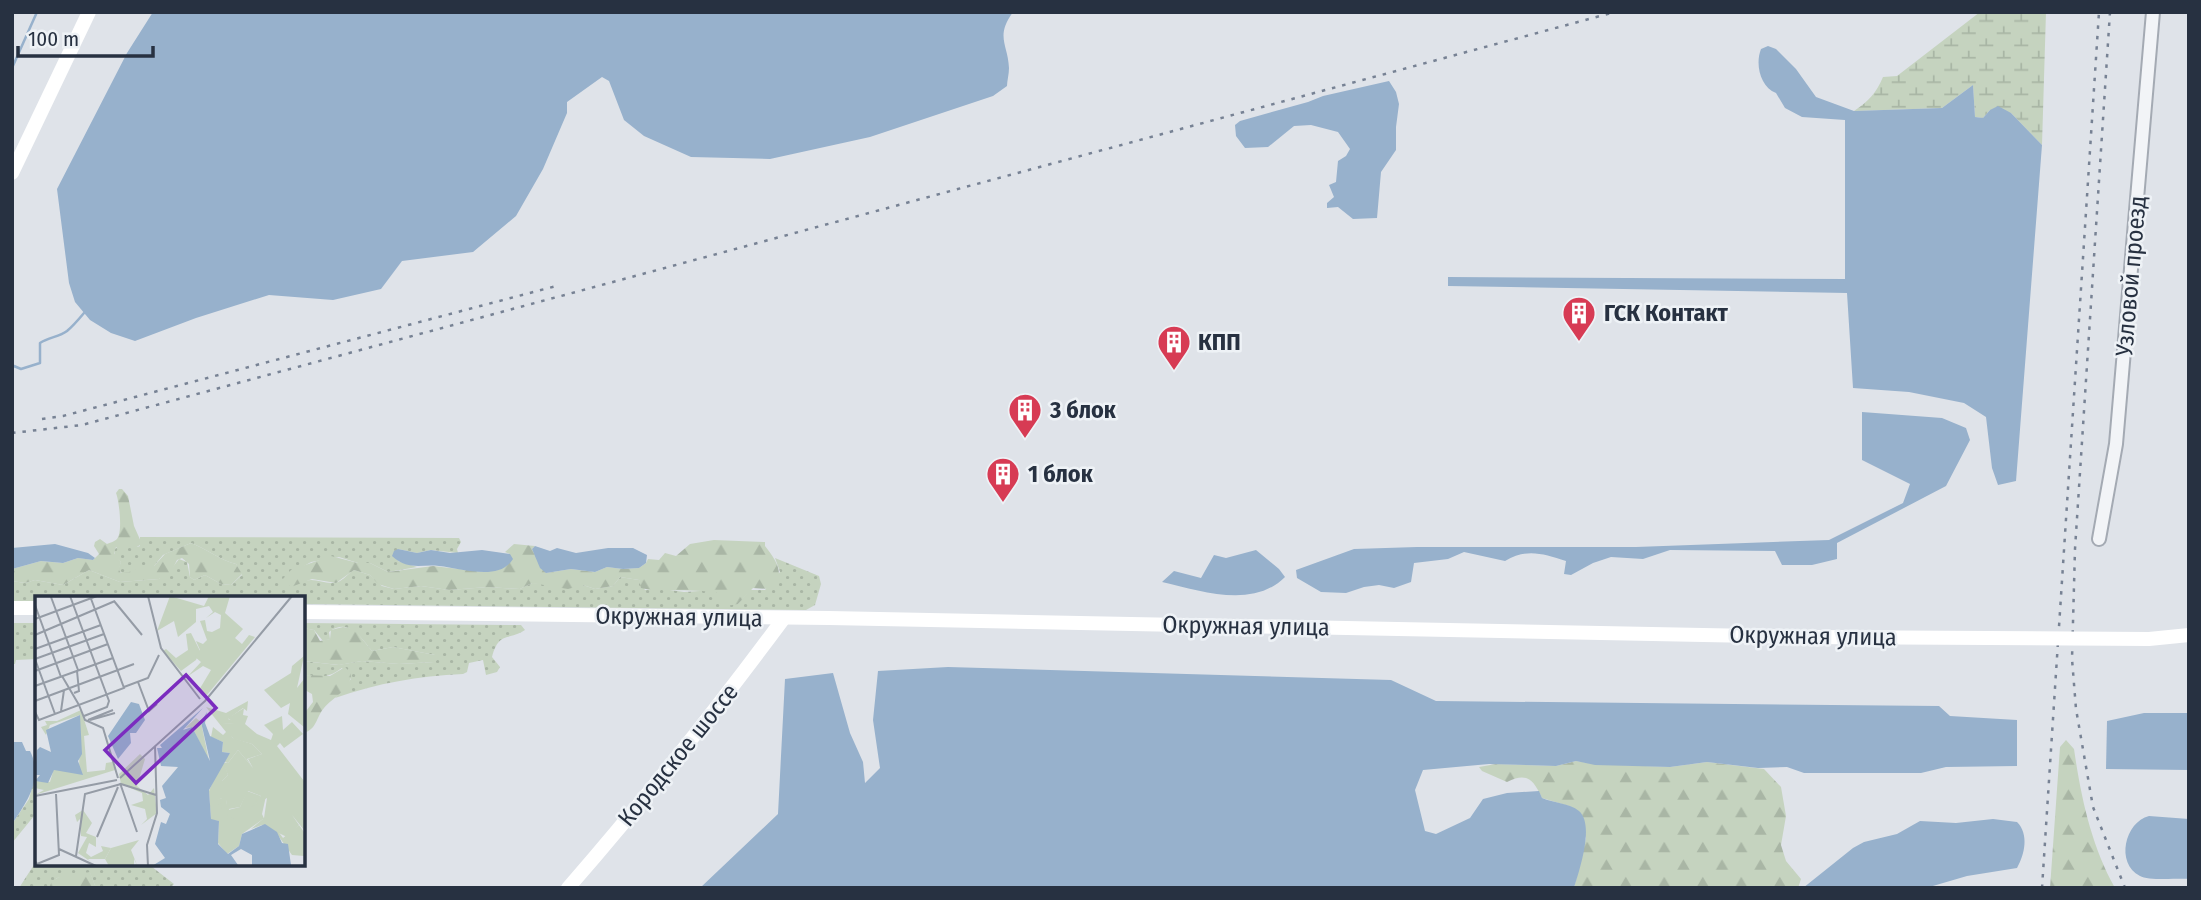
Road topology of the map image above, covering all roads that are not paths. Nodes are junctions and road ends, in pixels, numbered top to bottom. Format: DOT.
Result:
graph roads {
  1 [pos="89,12"];
  2 [pos="2153,12"];
  3 [pos="12,173"];
  4 [pos="2099,539"];
  5 [pos="12,608"];
  6 [pos="35,608"];
  7 [pos="304,612"];
  8 [pos="784,618"];
  9 [pos="2189,635"];
  10 [pos="568,888"];
  1 -- 3 [label="main road"];
  2 -- 4 [label="street, Узловой проезд"];
  5 -- 6 [label="main road"];
  7 -- 8 [label="main road, Окружная улица"];
  8 -- 9 [label="main road, Окружная улица, bridge"];
  8 -- 10 [label="main road, Кородское шоссе"];
}
